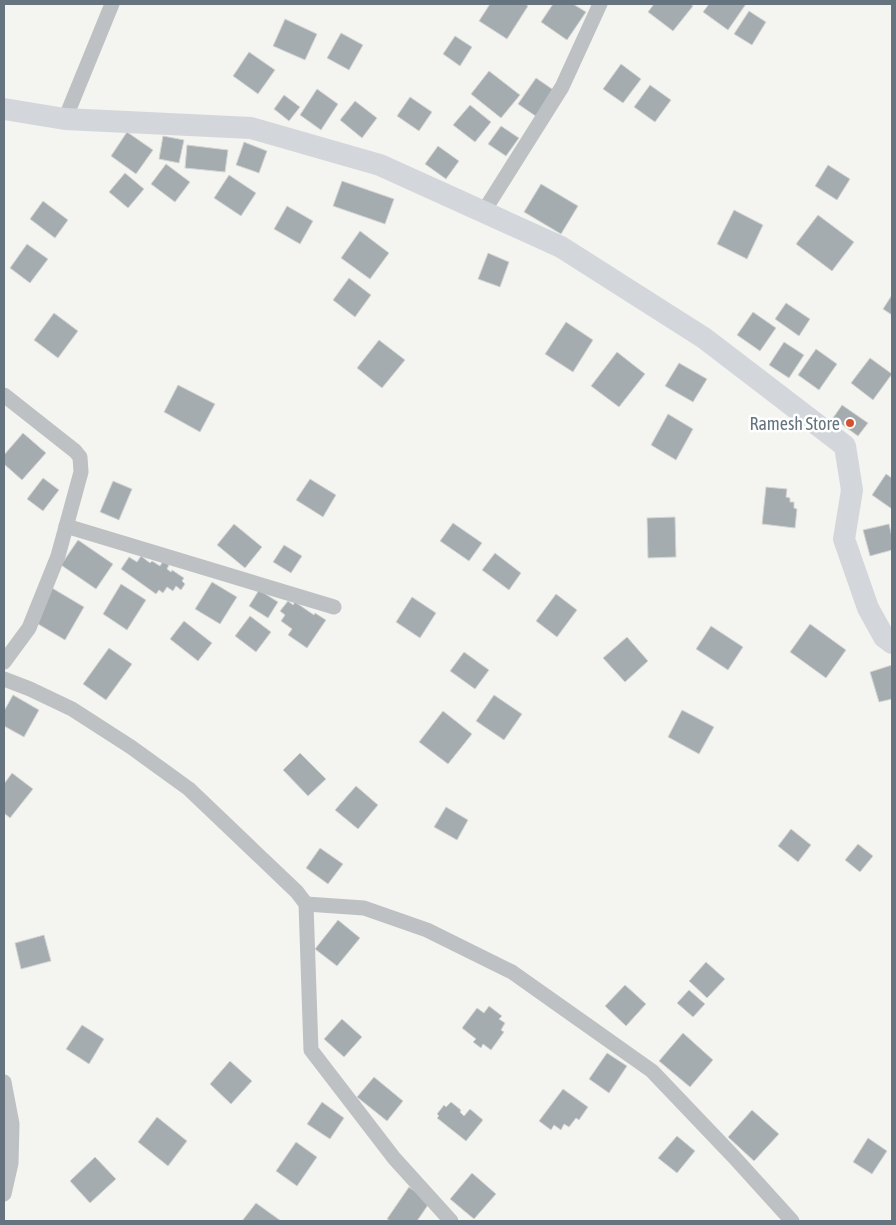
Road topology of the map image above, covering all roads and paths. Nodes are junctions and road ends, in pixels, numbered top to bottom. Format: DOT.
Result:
graph roads {
  1 [pos="112,4"];
  2 [pos="600,4"];
  3 [pos="4,109"];
  4 [pos="65,119"];
  5 [pos="484,211"];
  6 [pos="4,395"];
  7 [pos="66,526"];
  8 [pos="334,607"];
  9 [pos="892,643"];
  10 [pos="4,662"];
  11 [pos="4,680"];
  12 [pos="306,904"];
  13 [pos="4,1082"];
  14 [pos="4,1194"];
  15 [pos="451,1221"];
  16 [pos="792,1221"];
  1 -- 4 [label="street"];
  2 -- 5 [label="street"];
  3 -- 4 [label="main road"];
  4 -- 5 [label="main road"];
  5 -- 9 [label="main road"];
  6 -- 7 [label="street"];
  7 -- 8 [label="street"];
  7 -- 10 [label="street"];
  11 -- 12 [label="street"];
  12 -- 15 [label="street"];
  12 -- 16 [label="street"];
  13 -- 14 [label="street"];
}
